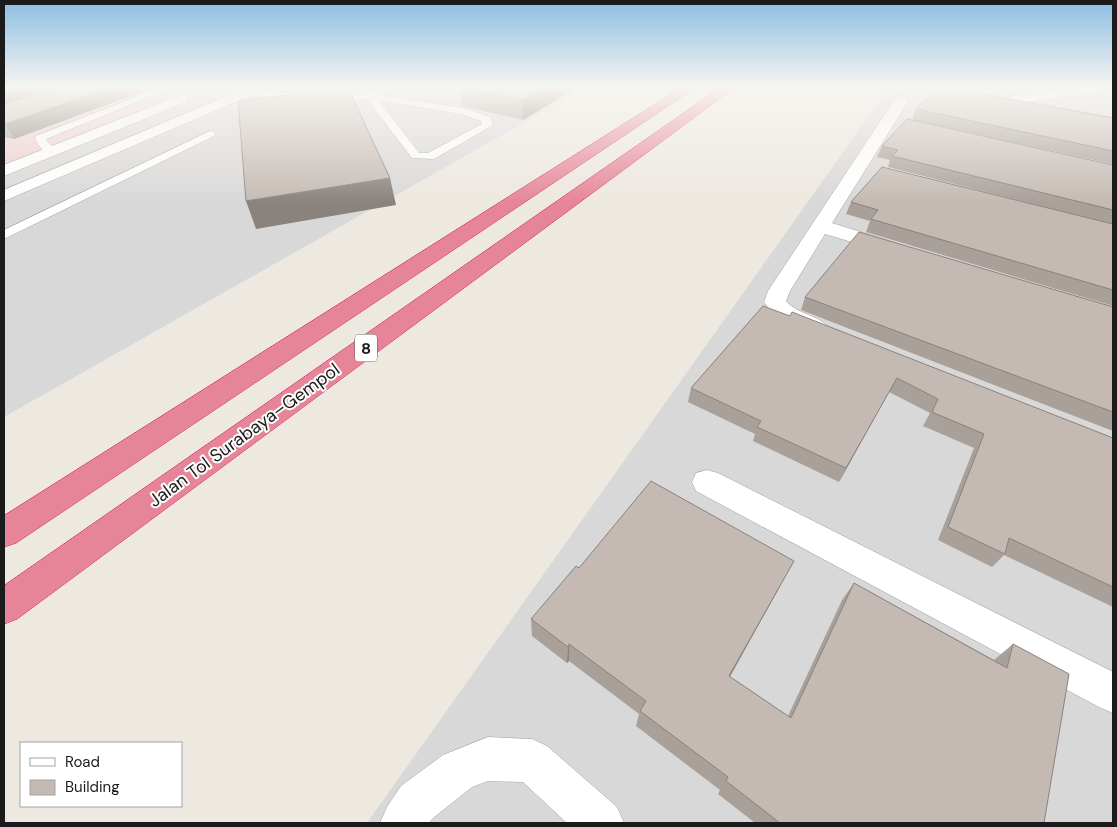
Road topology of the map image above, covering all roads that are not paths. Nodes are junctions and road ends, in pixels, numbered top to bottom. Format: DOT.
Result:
graph roads {
  1 [pos="69,127"];
  2 [pos="112,127"];
  3 [pos="165,127"];
  4 [pos="393,127"];
  5 [pos="484,127"];
  6 [pos="630,127"];
  7 [pos="674,127"];
  8 [pos="882,127"];
  9 [pos="210,134"];
  10 [pos="52,151"];
  11 [pos="4,152"];
  12 [pos="34,158"];
  13 [pos="859,167"];
  14 [pos="6,169"];
  15 [pos="877,172"];
  16 [pos="4,196"];
  17 [pos="820,226"];
  18 [pos="4,235"];
  19 [pos="914,254"];
  20 [pos="837,336"];
  21 [pos="707,482"];
  22 [pos="4,533"];
  23 [pos="4,607"];
  24 [pos="1113,693"];
  25 [pos="403,823"];
  26 [pos="602,823"];
  1 -- 10 [label="lane"];
  2 -- 10 [label="street"];
  3 -- 16 [label="street"];
  4 -- 5 [label="lane"];
  6 -- 22 [label="highway, 8"];
  7 -- 23 [label="highway, Jalan Tol Surabaya–Gempol / 8"];
  8 -- 13 [label="street"];
  9 -- 18 [label="lane"];
  10 -- 12 [label="street"];
  11 -- 12 [label="street"];
  12 -- 14 [label="street"];
  13 -- 15 [label="street"];
  13 -- 17 [label="street"];
  17 -- 19 [label="street"];
  17 -- 20 [label="street"];
  21 -- 24 [label="street"];
  25 -- 26 [label="street"];
}
